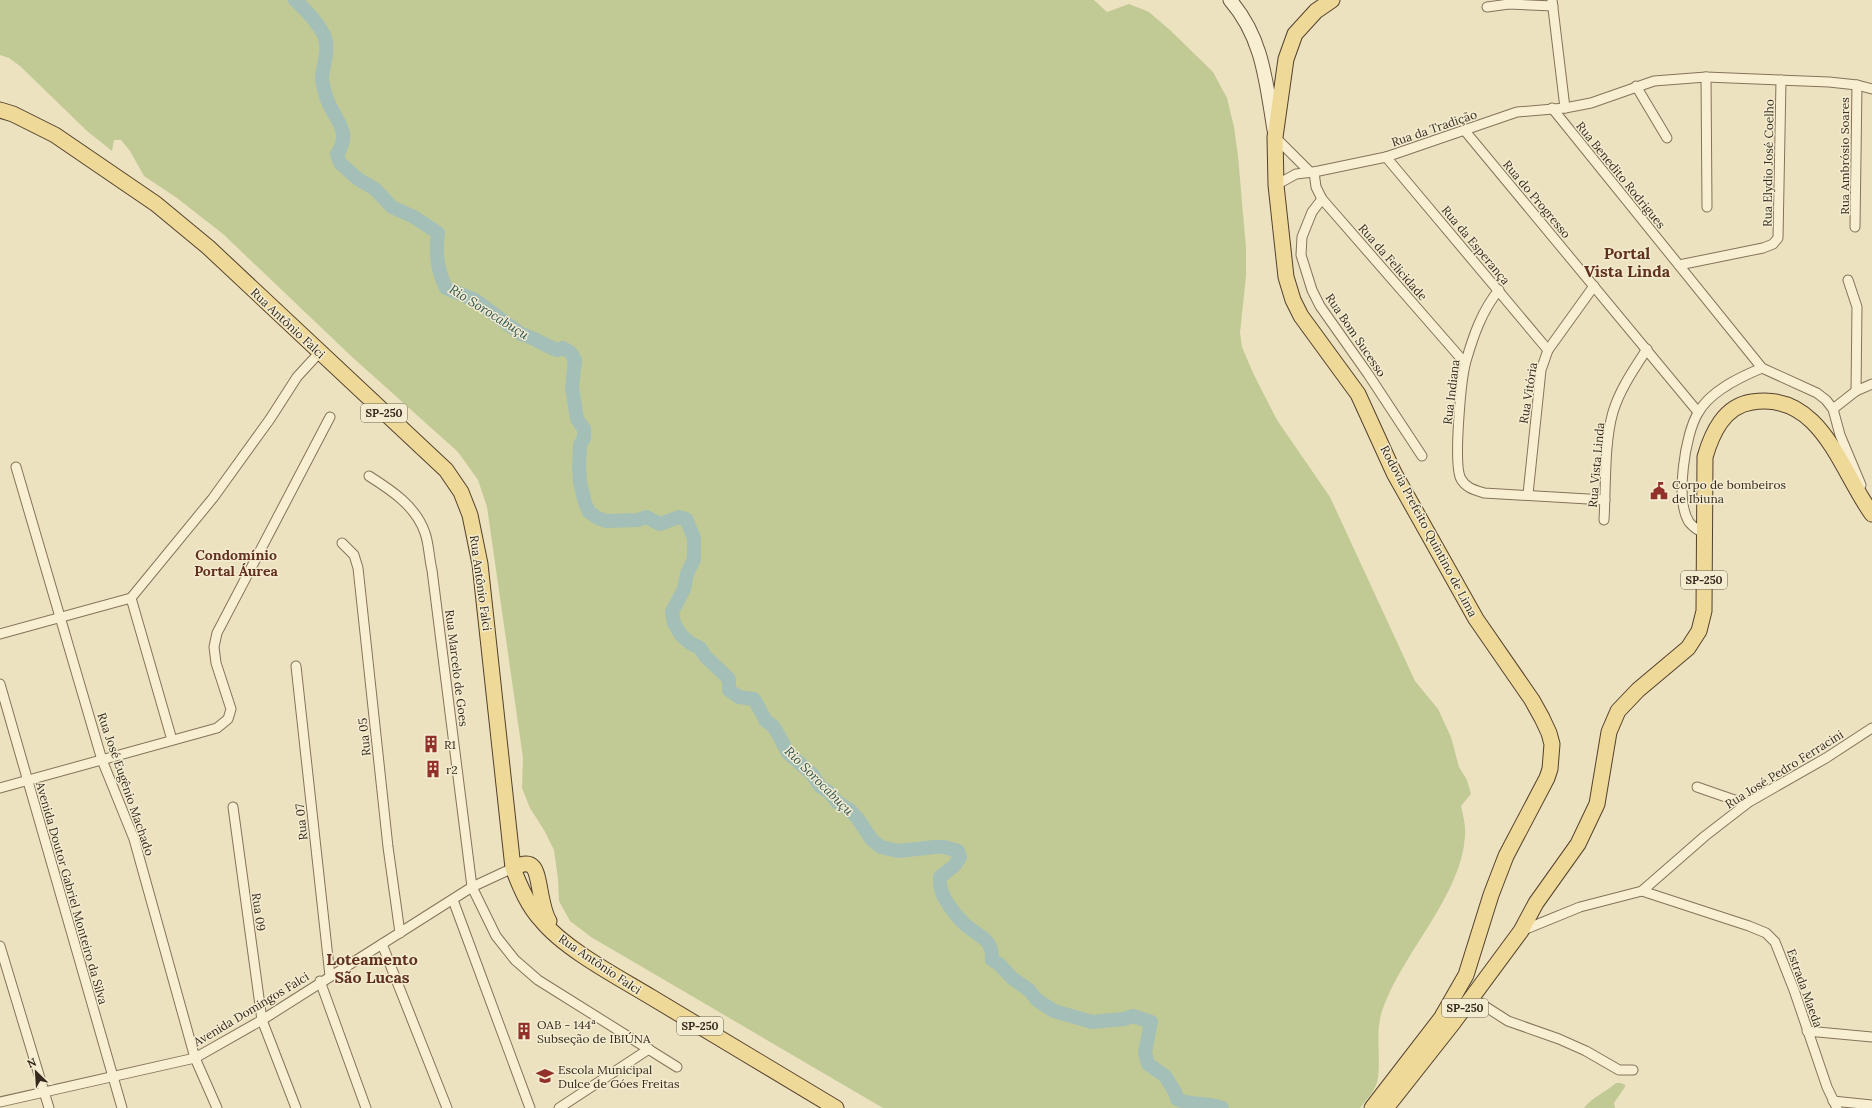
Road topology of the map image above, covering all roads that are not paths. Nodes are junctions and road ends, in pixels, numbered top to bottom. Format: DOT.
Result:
graph roads {
  1 [pos="1230,0"];
  2 [pos="1332,0"];
  3 [pos="1553,3"];
  4 [pos="1487,7"];
  5 [pos="1706,77"];
  6 [pos="1781,80"];
  7 [pos="1857,85"];
  8 [pos="1636,86"];
  9 [pos="1872,89"];
  10 [pos="1552,108"];
  11 [pos="1565,108"];
  12 [pos="0,110"];
  13 [pos="1465,131"];
  14 [pos="1275,137"];
  15 [pos="1666,138"];
  16 [pos="1386,157"];
  17 [pos="1312,172"];
  18 [pos="1276,185"];
  19 [pos="1322,199"];
  20 [pos="1707,207"];
  21 [pos="1855,227"];
  22 [pos="1679,265"];
  23 [pos="1848,280"];
  24 [pos="1594,286"];
  25 [pos="1499,290"];
  26 [pos="1647,349"];
  27 [pos="1548,350"];
  28 [pos="319,353"];
  29 [pos="1465,363"];
  30 [pos="1762,368"];
  31 [pos="1872,384"];
  32 [pos="1856,391"];
  33 [pos="1834,409"];
  34 [pos="1698,412"];
  35 [pos="330,417"];
  36 [pos="1422,456"];
  37 [pos="16,467"];
  38 [pos="369,476"];
  39 [pos="1528,494"];
  40 [pos="1605,500"];
  41 [pos="1871,513"];
  42 [pos="1604,520"];
  43 [pos="1704,533"];
  44 [pos="342,543"];
  45 [pos="130,598"];
  46 [pos="59,617"];
  47 [pos="0,634"];
  48 [pos="296,666"];
  49 [pos="0,684"];
  50 [pos="1872,728"];
  51 [pos="172,740"];
  52 [pos="102,760"];
  53 [pos="27,781"];
  54 [pos="1697,787"];
  55 [pos="0,788"];
  56 [pos="1746,804"];
  57 [pos="233,807"];
  58 [pos="513,868"];
  59 [pos="472,887"];
  60 [pos="1642,891"];
  61 [pos="452,900"];
  62 [pos="1536,903"];
  63 [pos="1522,931"];
  64 [pos="400,933"];
  65 [pos="1480,933"];
  66 [pos="565,943"];
  67 [pos="382,944"];
  68 [pos="0,946"];
  69 [pos="1477,974"];
  70 [pos="330,976"];
  71 [pos="320,982"];
  72 [pos="1472,998"];
  73 [pos="1443,1015"];
  74 [pos="262,1020"];
  75 [pos="1808,1031"];
  76 [pos="1872,1037"];
  77 [pos="649,1049"];
  78 [pos="1431,1050"];
  79 [pos="195,1058"];
  80 [pos="677,1066"];
  81 [pos="1633,1070"];
  82 [pos="113,1076"];
  83 [pos="44,1093"];
  84 [pos="0,1102"];
  85 [pos="1835,1104"];
  86 [pos="1872,1105"];
  87 [pos="49,1108"];
  88 [pos="122,1108"];
  89 [pos="217,1108"];
  90 [pos="296,1108"];
  91 [pos="366,1108"];
  92 [pos="447,1108"];
  93 [pos="530,1108"];
  94 [pos="559,1108"];
  95 [pos="836,1108"];
  96 [pos="1372,1108"];
  97 [pos="1386,1108"];
  1 -- 14 [label="street"];
  2 -- 14 [label="main road, Rodovia Prefeito Quintino de Lima"];
  3 -- 4 [label="street"];
  3 -- 11 [label="street"];
  5 -- 6 [label="street, Rua da Tradição"];
  5 -- 8 [label="street, Rua da Tradição"];
  5 -- 20 [label="street"];
  6 -- 7 [label="street, Rua da Tradição"];
  6 -- 22 [label="street, Rua Elydio José Coelho"];
  7 -- 9 [label="street, Rua da Tradição"];
  7 -- 21 [label="street, Rua Ambrósio Soares"];
  8 -- 11 [label="street, Rua da Tradição"];
  8 -- 15 [label="street"];
  10 -- 11 [label="street, Rua da Tradição"];
  10 -- 13 [label="street, Rua da Tradição"];
  10 -- 22 [label="street, Rua Benedito Rodrigues"];
  12 -- 28 [label="main road, Rua Antônio Falci / SP-250"];
  13 -- 16 [label="street, Rua da Tradição"];
  13 -- 24 [label="street, Rua do Progresso"];
  14 -- 17 [label="street"];
  14 -- 18 [label="main road, Rodovia Prefeito Quintino de Lima"];
  16 -- 17 [label="street, Rua da Tradição"];
  16 -- 25 [label="street, Rua da Esperança"];
  17 -- 18 [label="street, Rua da Tradição"];
  17 -- 19 [label="street, Rua da Felicidade"];
  18 -- 65 [label="main road, Rodovia Prefeito Quintino de Lima"];
  19 -- 29 [label="street, Rua da Felicidade"];
  19 -- 36 [label="street, Rua Bom Sucesso"];
  22 -- 30 [label="street, Rua Benedito Rodrigues"];
  23 -- 32 [label="street"];
  24 -- 26 [label="street, Rua do Progresso"];
  24 -- 27 [label="street, Rua Vitória"];
  25 -- 27 [label="street, Rua da Esperança"];
  25 -- 29 [label="street, Rua Indiana"];
  26 -- 34 [label="street, Rua do Progresso"];
  26 -- 40 [label="street, Rua Vista Linda"];
  27 -- 39 [label="street, Rua Vitória"];
  28 -- 45 [label="street"];
  28 -- 58 [label="main road, Rua Antônio Falci / SP-250"];
  29 -- 39 [label="street, Rua Indiana"];
  30 -- 33 [label="street"];
  30 -- 34 [label="street"];
  31 -- 32 [label="street"];
  32 -- 33 [label="street"];
  33 -- 41 [label="street"];
  34 -- 43 [label="street"];
  35 -- 51 [label="street"];
  37 -- 46 [label="street, Rua José Eugênio Machado"];
  38 -- 59 [label="street, Rua Marcelo de Goes"];
  39 -- 40 [label="street"];
  40 -- 42 [label="street, Rua Vista Linda"];
  41 -- 43 [label="main road, SP-250"];
  43 -- 62 [label="main road, SP-250"];
  44 -- 64 [label="street, Rua 05"];
  45 -- 46 [label="street"];
  45 -- 51 [label="street"];
  46 -- 47 [label="street"];
  46 -- 52 [label="street, Rua José Eugênio Machado"];
  48 -- 70 [label="street, Rua 07"];
  49 -- 53 [label="street, Avenida Doutor Gabriel Monteiro da Silva"];
  50 -- 56 [label="street, Rua José Pedro Ferracini"];
  51 -- 52 [label="street"];
  52 -- 53 [label="street"];
  52 -- 79 [label="street, Rua José Eugênio Machado"];
  53 -- 55 [label="street"];
  53 -- 82 [label="street, Avenida Doutor Gabriel Monteiro da Silva"];
  54 -- 56 [label="street"];
  56 -- 60 [label="street, Rua José Pedro Ferracini"];
  57 -- 74 [label="street, Rua 09"];
  58 -- 59 [label="street, Avenida Domingos Falci"];
  58 -- 66 [label="main road, Rua Antônio Falci / SP-250"];
  58 -- 66 [label="main road"];
  59 -- 61 [label="street, Avenida Domingos Falci"];
  59 -- 77 [label="street, Rua Marcelo de Goes"];
  60 -- 63 [label="street, Rua José Pedro Ferracini"];
  60 -- 75 [label="street, Estrada Maeda"];
  61 -- 64 [label="street, Avenida Domingos Falci"];
  61 -- 93 [label="street"];
  62 -- 63 [label="main road, SP-250"];
  62 -- 69 [label="main road, SP-250"];
  63 -- 72 [label="main road, SP-250"];
  64 -- 67 [label="street, Avenida Domingos Falci"];
  65 -- 69 [label="main road"];
  65 -- 73 [label="main road, Rodovia Prefeito Quintino de Lima"];
  66 -- 95 [label="main road, Rua Antônio Falci / SP-250"];
  67 -- 70 [label="street, Avenida Domingos Falci"];
  67 -- 92 [label="street"];
  68 -- 83 [label="street"];
  69 -- 73 [label="main road, SP-250"];
  69 -- 78 [label="main road"];
  70 -- 71 [label="street, Avenida Domingos Falci"];
  71 -- 74 [label="street, Avenida Domingos Falci"];
  71 -- 91 [label="street"];
  72 -- 78 [label="main road, SP-250"];
  72 -- 81 [label="street"];
  73 -- 96 [label="main road, SP-250"];
  74 -- 79 [label="street, Avenida Domingos Falci"];
  74 -- 90 [label="street, Rua 09"];
  75 -- 76 [label="street"];
  75 -- 85 [label="street, Estrada Maeda"];
  77 -- 80 [label="street, Rua Marcelo de Goes"];
  77 -- 94 [label="street"];
  78 -- 97 [label="main road, SP-250"];
  79 -- 82 [label="street, Avenida Domingos Falci"];
  79 -- 89 [label="street, Rua José Eugênio Machado"];
  82 -- 83 [label="street, Avenida Domingos Falci"];
  82 -- 88 [label="street, Avenida Doutor Gabriel Monteiro da Silva"];
  83 -- 84 [label="street, Avenida Domingos Falci"];
  83 -- 87 [label="street"];
  85 -- 86 [label="street"];
}
